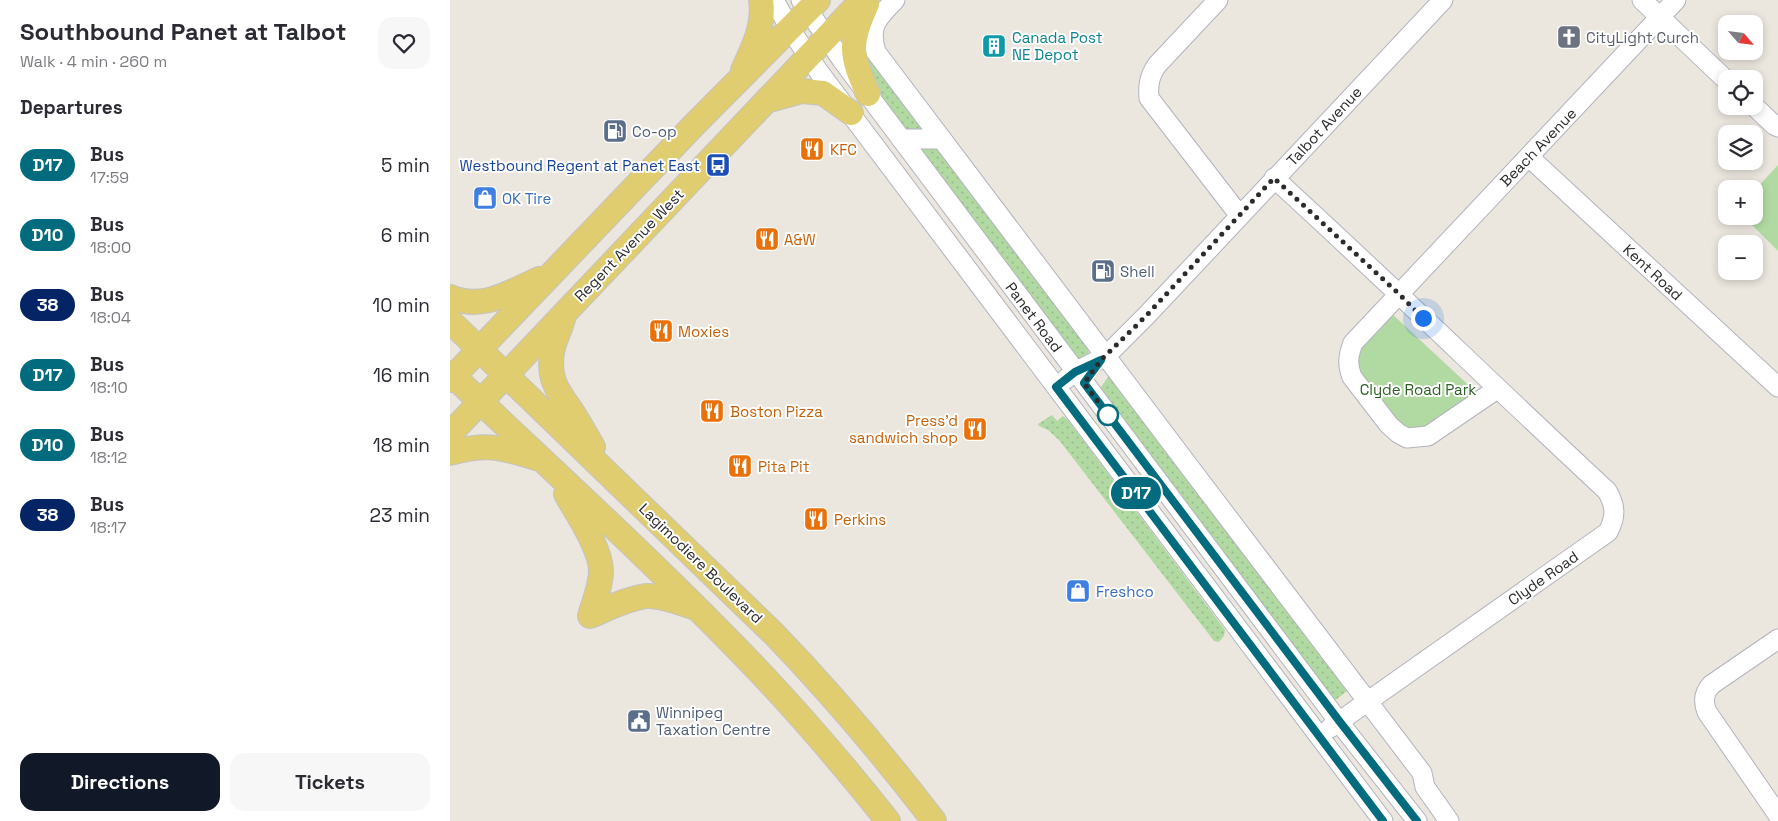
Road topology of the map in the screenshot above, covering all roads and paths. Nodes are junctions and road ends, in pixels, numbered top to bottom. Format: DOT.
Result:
graph roads {
  1 [pos="761,0"];
  2 [pos="774,0"];
  3 [pos="862,0"];
  4 [pos="869,0"];
  5 [pos="895,0"];
  6 [pos="1218,0"];
  7 [pos="1443,0"];
  8 [pos="1642,0"];
  9 [pos="1676,0"];
  10 [pos="809,3"];
  11 [pos="1660,17"];
  12 [pos="790,29"];
  13 [pos="826,38"];
  14 [pos="808,56"];
  15 [pos="1718,72"];
  16 [pos="736,82"];
  17 [pos="868,94"];
  18 [pos="766,100"];
  19 [pos="851,113"];
  20 [pos="1763,114"];
  21 [pos="1776,126"];
  22 [pos="901,139"];
  23 [pos="942,139"];
  24 [pos="1529,157"];
  25 [pos="1274,178"];
  26 [pos="1240,216"];
  27 [pos="552,273"];
  28 [pos="1399,294"];
  29 [pos="450,297"];
  30 [pos="566,312"];
  31 [pos="450,321"];
  32 [pos="479,349"];
  33 [pos="1103,358"];
  34 [pos="506,375"];
  35 [pos="451,376"];
  36 [pos="1080,377"];
  37 [pos="1778,387"];
  38 [pos="1497,388"];
  39 [pos="1060,392"];
  40 [pos="480,402"];
  41 [pos="450,434"];
  42 [pos="450,453"];
  43 [pos="547,465"];
  44 [pos="610,474"];
  45 [pos="697,608"];
  46 [pos="1778,639"];
  47 [pos="1367,701"];
  48 [pos="1340,722"];
  49 [pos="1320,736"];
  50 [pos="1778,815"];
  51 [pos="888,821"];
  52 [pos="934,821"];
  53 [pos="1384,821"];
  54 [pos="1417,821"];
  55 [pos="1449,821"];
  1 -- 16 [label="main road"];
  2 -- 12 [label="street, Panet Road"];
  3 -- 13 [label="main road, Regent Avenue West"];
  4 -- 17 [label="main road"];
  5 -- 23 [label="street"];
  6 -- 26 [label="street"];
  7 -- 25 [label="street, Talbot Avenue"];
  8 -- 11 [label="street"];
  9 -- 11 [label="street, Beach Avenue"];
  10 -- 12 [label="main road"];
  10 -- 13 [label="street, Panet Road"];
  11 -- 15 [label="street"];
  11 -- 24 [label="street, Beach Avenue"];
  12 -- 14 [label="street, Panet Road"];
  12 -- 16 [label="main road"];
  13 -- 14 [label="main road, Regent Avenue West"];
  13 -- 17 [label="street, Panet Road"];
  14 -- 18 [label="main road, Regent Avenue West"];
  14 -- 19 [label="street, Panet Road"];
  16 -- 27 [label="main road"];
  17 -- 22 [label="street, Panet Road"];
  18 -- 19 [label="main road"];
  18 -- 30 [label="main road, Regent Avenue West"];
  19 -- 39 [label="street, Panet Road"];
  20 -- 21 [label="street"];
  22 -- 23 [label="street"];
  22 -- 36 [label="street, Panet Road"];
  23 -- 33 [label="street"];
  24 -- 28 [label="street, Beach Avenue"];
  24 -- 37 [label="street, Kent Road"];
  25 -- 26 [label="street, Talbot Avenue"];
  25 -- 28 [label="street, Clyde Road"];
  26 -- 33 [label="street, Talbot Avenue"];
  27 -- 29 [label="main road"];
  27 -- 32 [label="main road"];
  28 -- 38 [label="street, Clyde Road"];
  28 -- 38 [label="street"];
  30 -- 34 [label="main road, Regent Avenue West"];
  30 -- 44 [label="main road"];
  31 -- 32 [label="main road, Lagimodiere Boulevard"];
  32 -- 34 [label="main road, Lagimodiere Boulevard"];
  32 -- 35 [label="main road"];
  33 -- 36 [label="street, Talbot Avenue"];
  33 -- 47 [label="street"];
  34 -- 40 [label="main road, Regent Avenue West"];
  34 -- 44 [label="main road, Lagimodiere Boulevard"];
  35 -- 40 [label="main road"];
  36 -- 39 [label="street, Talbot Avenue"];
  36 -- 48 [label="street, Panet Road"];
  38 -- 47 [label="street, Clyde Road"];
  39 -- 49 [label="street, Panet Road"];
  40 -- 41 [label="main road, Regent Avenue West"];
  40 -- 43 [label="main road"];
  42 -- 43 [label="main road"];
  43 -- 45 [label="main road"];
  43 -- 45 [label="main road"];
  44 -- 52 [label="main road, Lagimodiere Boulevard"];
  45 -- 51 [label="main road"];
  46 -- 50 [label="street"];
  47 -- 48 [label="street, Clyde Road"];
  47 -- 55 [label="street"];
  48 -- 49 [label="street, Clyde Road"];
  48 -- 54 [label="street, Panet Road"];
  49 -- 53 [label="street, Panet Road"];
}
